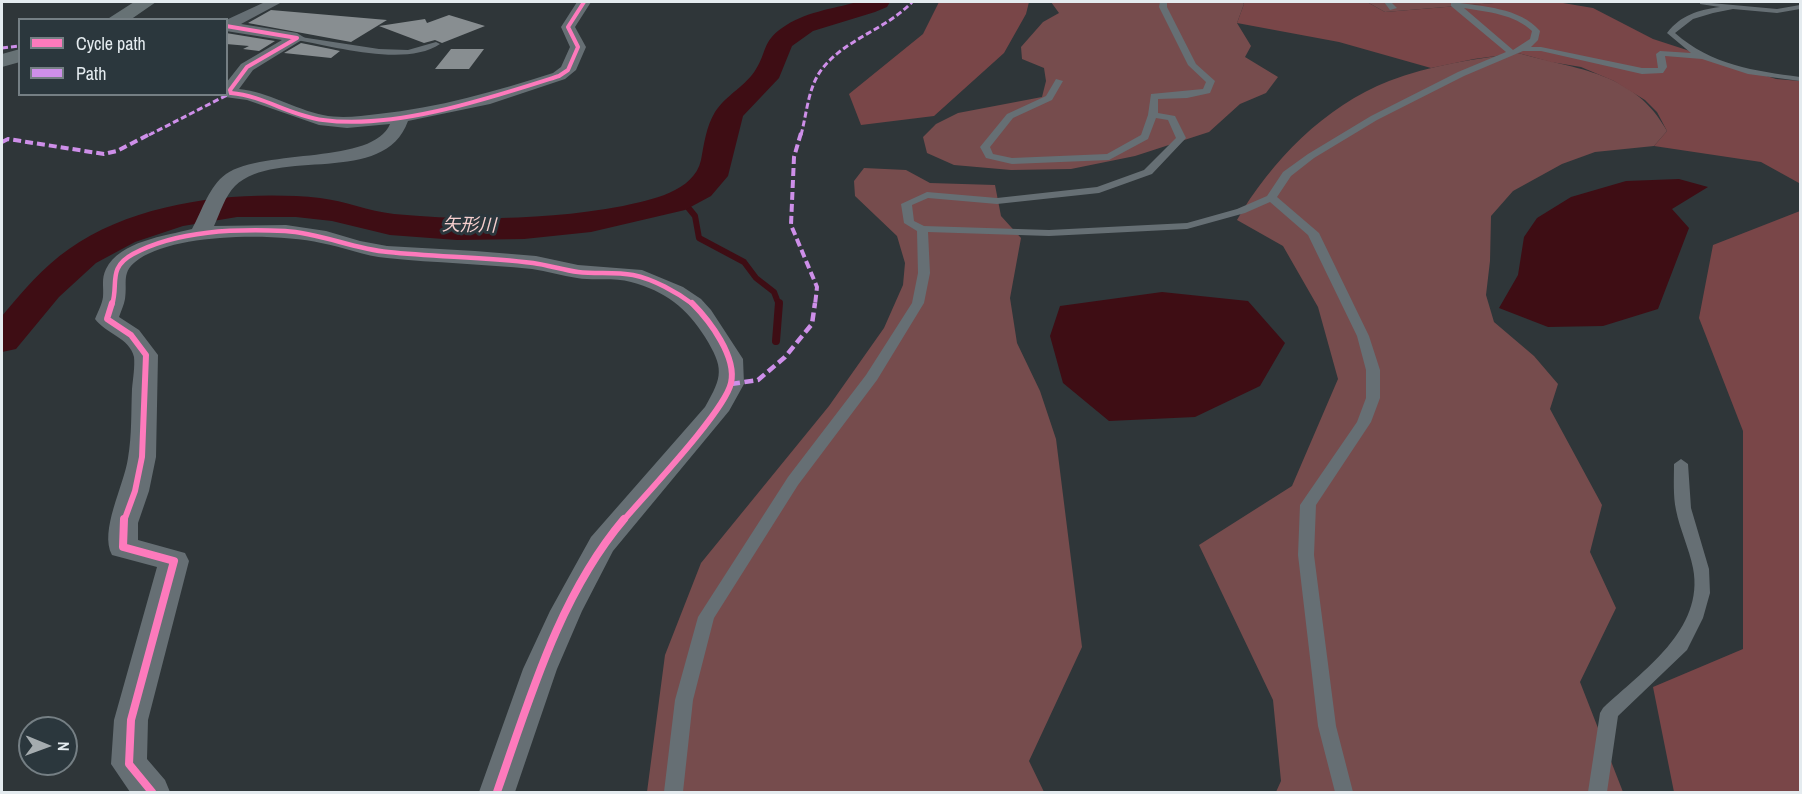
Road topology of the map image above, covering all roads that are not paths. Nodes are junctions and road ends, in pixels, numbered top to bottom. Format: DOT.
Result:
graph roads {
  1 [pos="147,2"];
  2 [pos="275,2"];
  3 [pos="584,2"];
  4 [pos="1163,2"];
  5 [pos="1386,2"];
  6 [pos="1703,2"];
  7 [pos="1453,3"];
  8 [pos="1800,7"];
  9 [pos="1393,8"];
  10 [pos="1730,8"];
  11 [pos="119,18"];
  12 [pos="228,25"];
  13 [pos="228,26"];
  14 [pos="297,38"];
  15 [pos="436,44"];
  16 [pos="1522,49"];
  17 [pos="1512,53"];
  18 [pos="18,56"];
  19 [pos="1704,57"];
  20 [pos="2,60"];
  21 [pos="1800,79"];
  22 [pos="1059,81"];
  23 [pos="1153,115"];
  24 [pos="401,117"];
  25 [pos="1271,198"];
  26 [pos="205,225"];
  27 [pos="922,229"];
  28 [pos="1681,464"];
  29 [pos="152,792"];
  30 [pos="497,792"];
  31 [pos="673,792"];
  32 [pos="1344,792"];
  33 [pos="1597,792"];
  1 -- 11 [label="main road"];
  2 -- 12 [label="street"];
  3 -- 24 [label="street"];
  4 -- 23 [label="lane"];
  5 -- 9 [label="lane"];
  6 -- 10 [label="lane"];
  7 -- 16 [label="lane"];
  7 -- 17 [label="lane"];
  8 -- 10 [label="lane"];
  10 -- 19 [label="lane"];
  13 -- 14 [label="street"];
  14 -- 15 [label="lane"];
  14 -- 24 [label="street"];
  16 -- 17 [label="lane"];
  16 -- 19 [label="lane"];
  17 -- 25 [label="lane"];
  18 -- 20 [label="main road"];
  19 -- 21 [label="lane"];
  22 -- 23 [label="lane"];
  23 -- 27 [label="lane"];
  24 -- 26 [label="street"];
  25 -- 27 [label="lane"];
  25 -- 32 [label="lane"];
  26 -- 29 [label="street"];
  26 -- 30 [label="street"];
  27 -- 31 [label="lane"];
  28 -- 33 [label="lane"];
}
